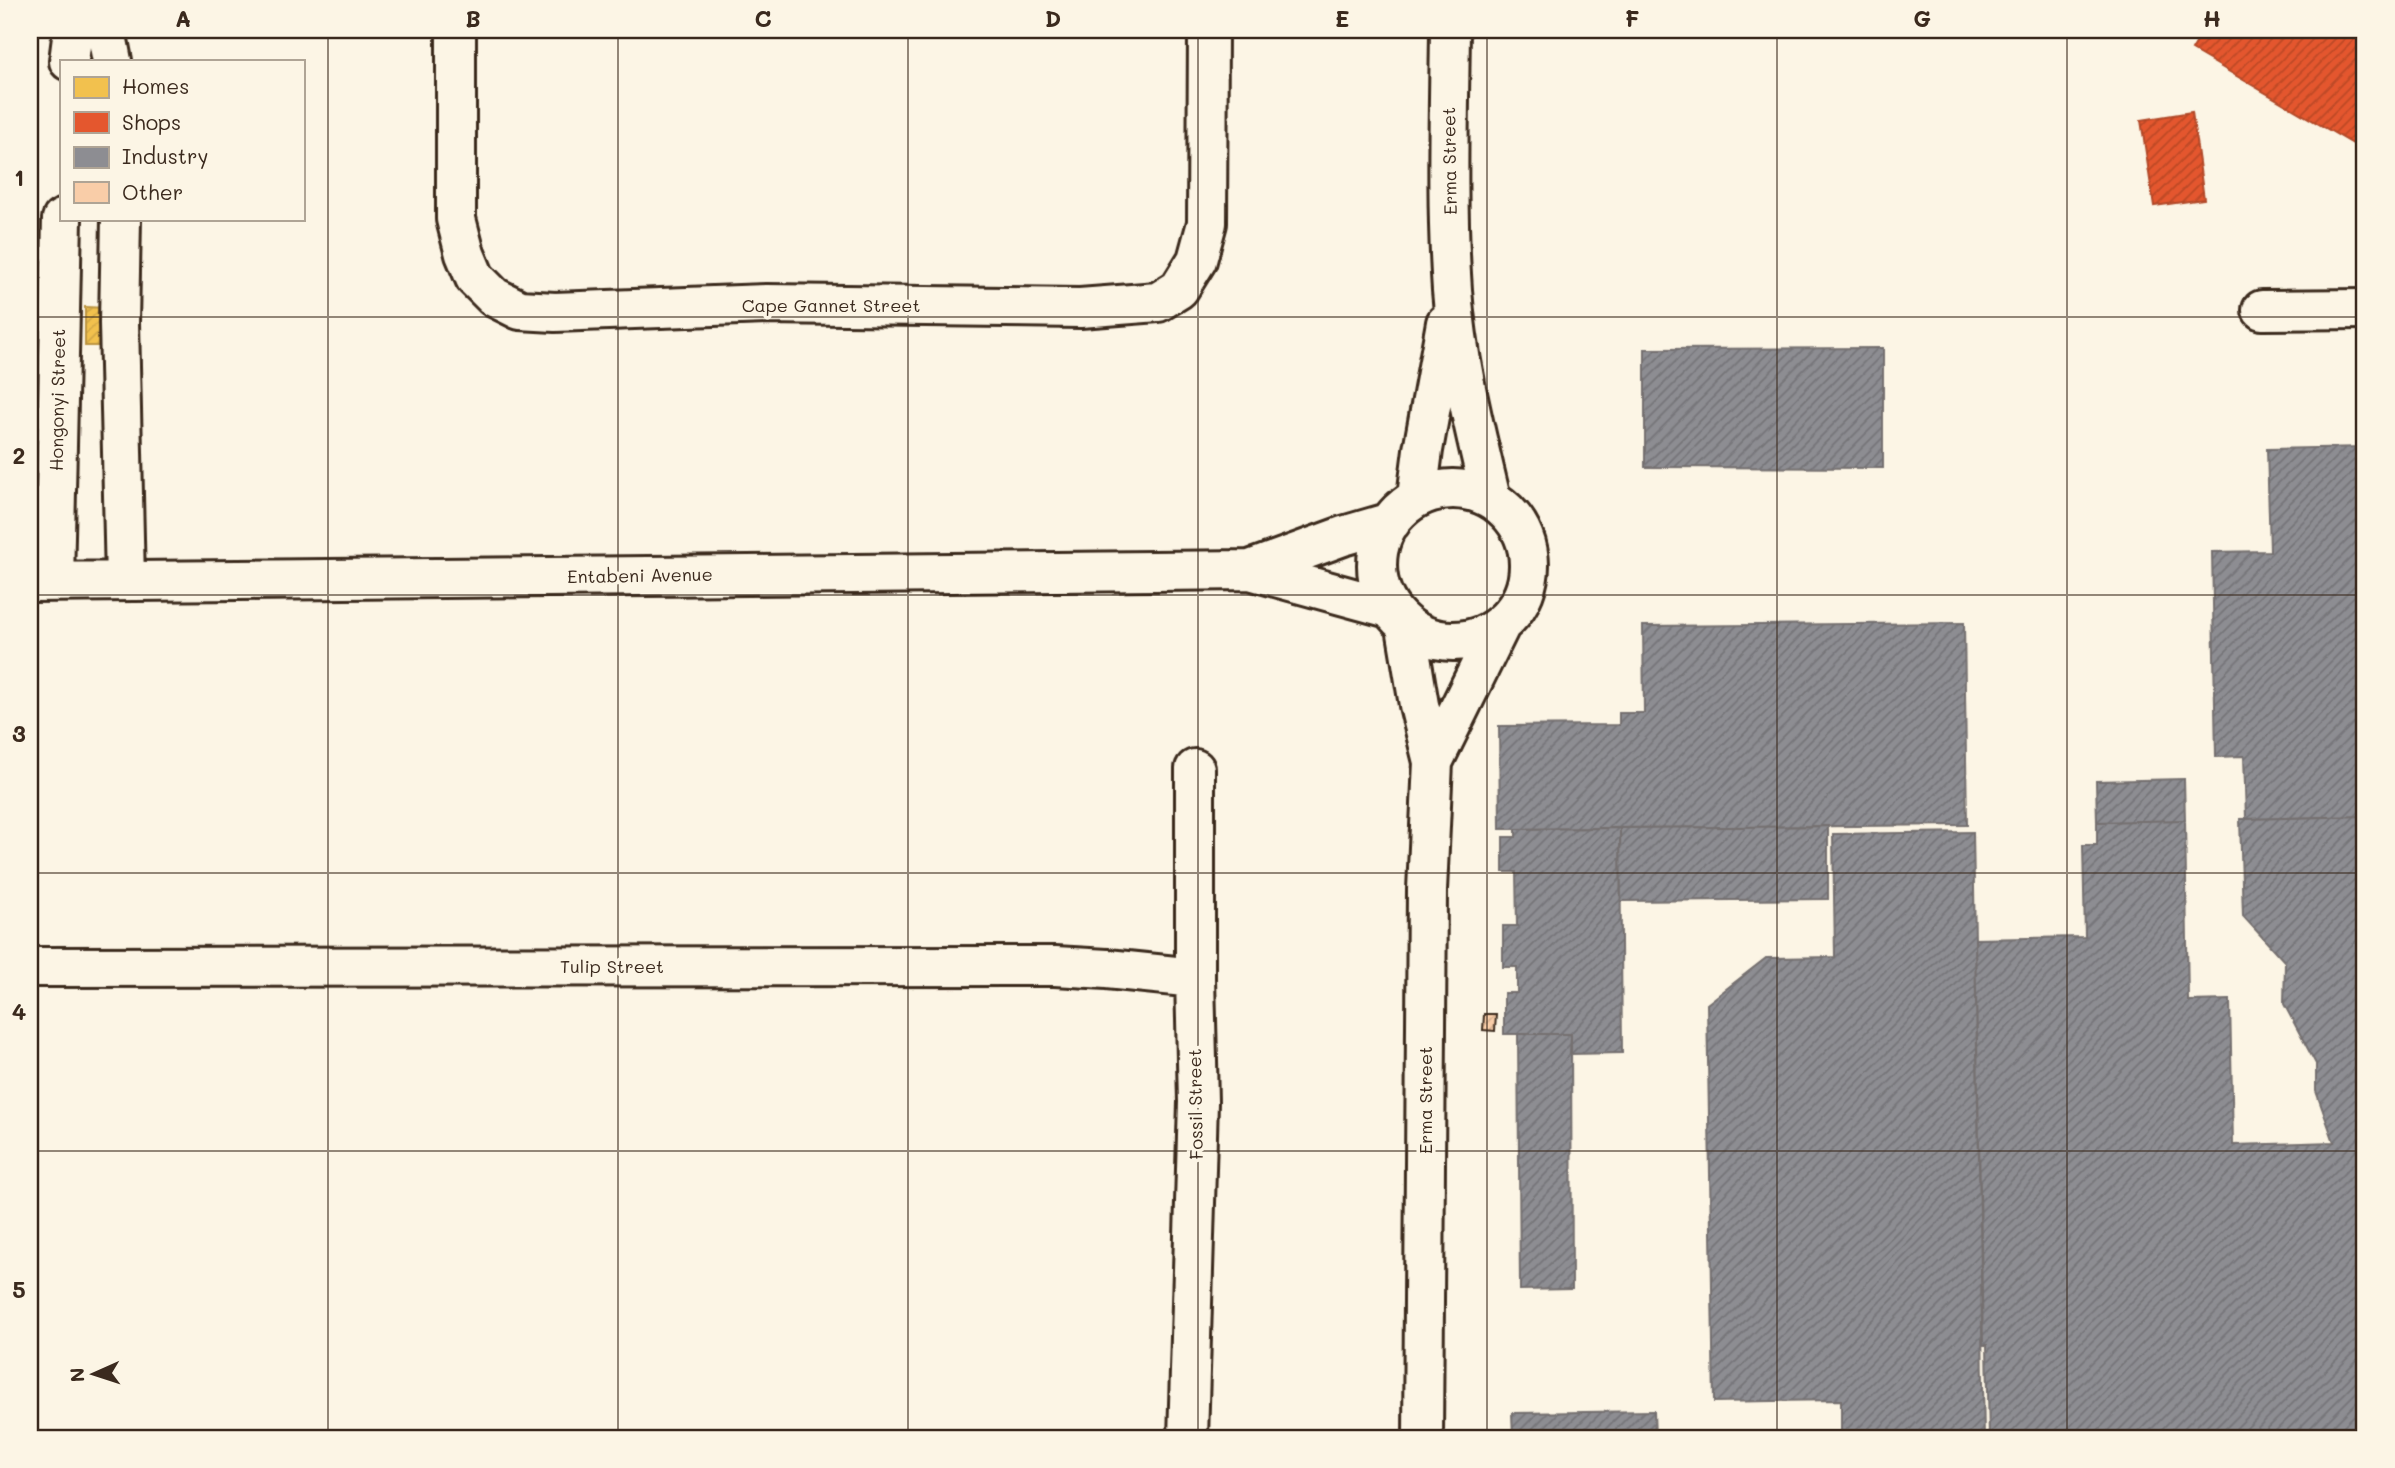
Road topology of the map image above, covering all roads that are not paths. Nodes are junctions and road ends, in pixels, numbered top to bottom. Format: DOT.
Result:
graph roads {
  1 [pos="73,30"];
  2 [pos="106,30"];
  3 [pos="456,30"];
  4 [pos="1208,30"];
  5 [pos="1450,30"];
  6 [pos="69,60"];
  7 [pos="112,60"];
  8 [pos="62,220"];
  9 [pos="121,220"];
  10 [pos="120,260"];
  11 [pos="61,262"];
  12 [pos="1452,292"];
  13 [pos="2365,309"];
  14 [pos="2262,310"];
  15 [pos="120,381"];
  16 [pos="58,383"];
  17 [pos="1491,499"];
  18 [pos="1404,509"];
  19 [pos="1250,570"];
  20 [pos="125,581"];
  21 [pos="42,582"];
  22 [pos="1398,617"];
  23 [pos="1500,626"];
  24 [pos="1433,762"];
  25 [pos="1195,769"];
  26 [pos="30,967"];
  27 [pos="1195,978"];
  28 [pos="1188,1438"];
  29 [pos="1423,1438"];
  1 -- 6 [label="street"];
  2 -- 7 [label="street"];
  3 -- 4 [label="street, Cape Gannet Street"];
  5 -- 12 [label="street, Erma Street"];
  8 -- 11 [label="street, Hongonyi Street"];
  9 -- 10 [label="street"];
  10 -- 11 [label="street"];
  10 -- 15 [label="street"];
  11 -- 16 [label="street, Hongonyi Street"];
  12 -- 17 [label="street, Erma Street"];
  12 -- 18 [label="street, Erma Street"];
  13 -- 14 [label="street"];
  15 -- 16 [label="street"];
  15 -- 20 [label="street"];
  16 -- 21 [label="street, Hongonyi Street"];
  17 -- 18 [label="street"];
  17 -- 23 [label="street"];
  18 -- 19 [label="street, Entabeni Avenue"];
  18 -- 22 [label="street"];
  19 -- 20 [label="street, Entabeni Avenue"];
  19 -- 22 [label="street, Entabeni Avenue"];
  20 -- 21 [label="street, Entabeni Avenue"];
  22 -- 23 [label="street"];
  22 -- 24 [label="street, Erma Street"];
  23 -- 24 [label="street, Erma Street"];
  24 -- 29 [label="street, Erma Street"];
  25 -- 27 [label="street, Fossil Street"];
  26 -- 27 [label="street, Tulip Street"];
  27 -- 28 [label="street, Fossil Street"];
}
